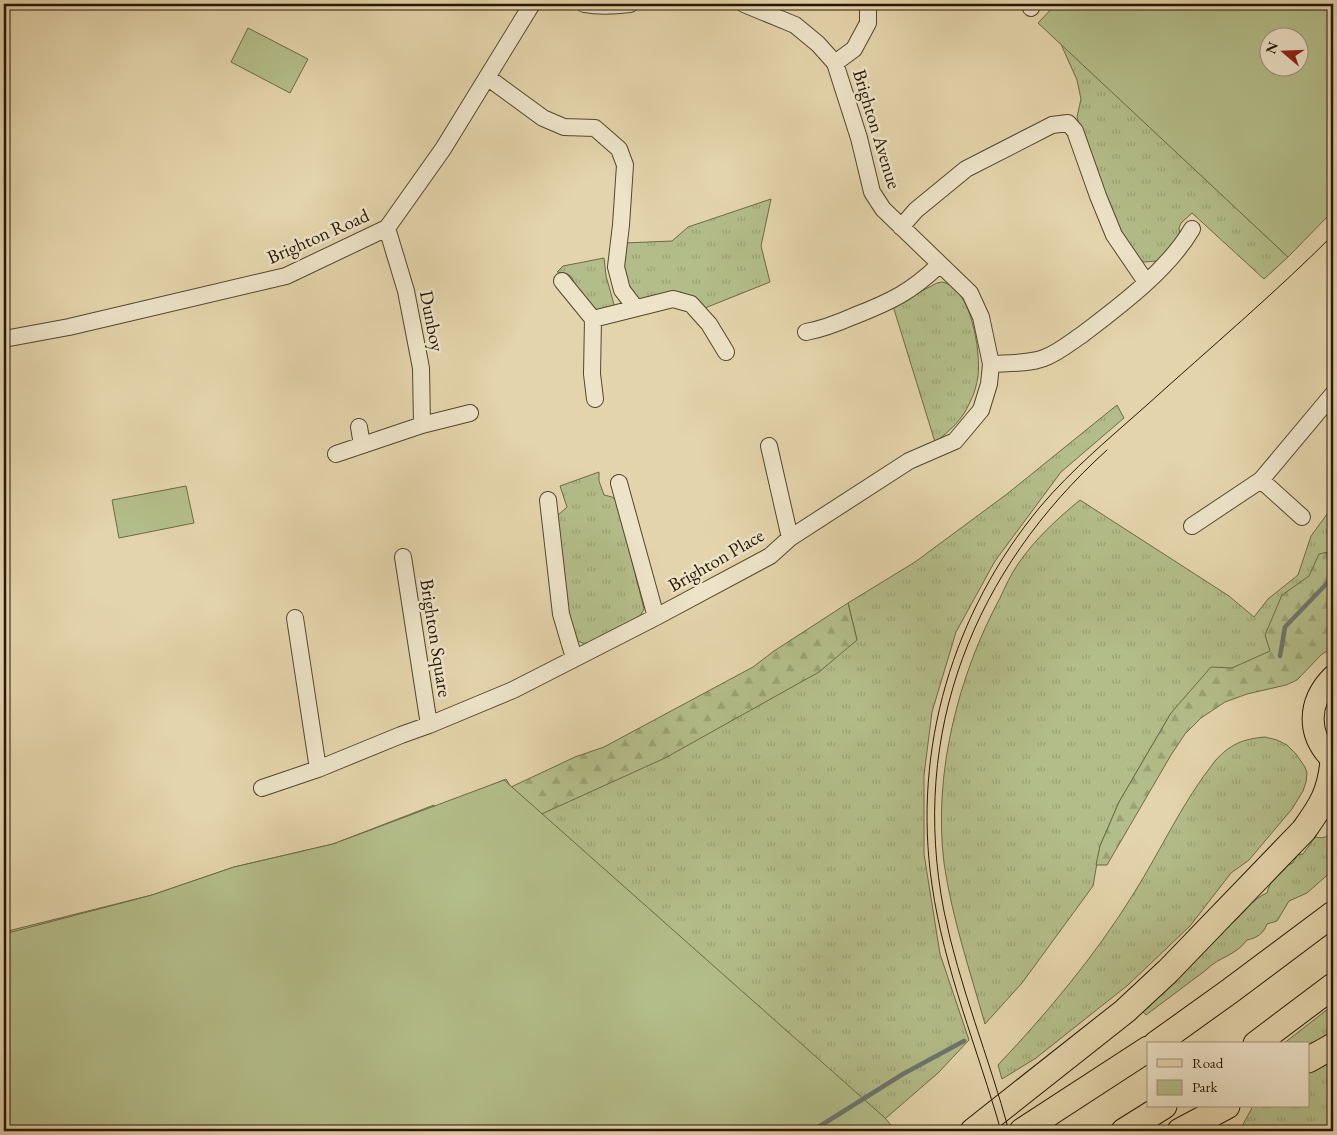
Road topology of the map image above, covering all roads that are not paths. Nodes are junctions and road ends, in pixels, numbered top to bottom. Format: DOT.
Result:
graph roads {
  1 [pos="532,4"];
  2 [pos="584,4"];
  3 [pos="630,4"];
  4 [pos="744,4"];
  5 [pos="868,4"];
  6 [pos="835,63"];
  7 [pos="487,77"];
  8 [pos="900,227"];
  9 [pos="387,228"];
  10 [pos="1192,229"];
  11 [pos="939,265"];
  12 [pos="562,281"];
  13 [pos="1146,282"];
  14 [pos="636,307"];
  15 [pos="593,319"];
  16 [pos="806,332"];
  17 [pos="4,339"];
  18 [pos="726,352"];
  19 [pos="991,364"];
  20 [pos="1333,394"];
  21 [pos="595,399"];
  22 [pos="470,413"];
  23 [pos="422,425"];
  24 [pos="359,427"];
  25 [pos="362,445"];
  26 [pos="769,446"];
  27 [pos="336,454"];
  28 [pos="1261,480"];
  29 [pos="619,483"];
  30 [pos="548,500"];
  31 [pos="1302,517"];
  32 [pos="1192,526"];
  33 [pos="790,538"];
  34 [pos="403,556"];
  35 [pos="656,616"];
  36 [pos="295,618"];
  37 [pos="574,658"];
  38 [pos="1333,676"];
  39 [pos="513,690"];
  40 [pos="429,725"];
  41 [pos="1333,761"];
  42 [pos="318,769"];
  43 [pos="262,788"];
  44 [pos="1333,914"];
  45 [pos="1333,986"];
  46 [pos="1159,1042"];
  47 [pos="1259,1042"];
  48 [pos="1333,1046"];
  49 [pos="1147,1050"];
  50 [pos="1310,1059"];
  51 [pos="1161,1108"];
  52 [pos="1223,1108"];
  53 [pos="972,1131"];
  54 [pos="1022,1131"];
  55 [pos="1124,1131"];
  56 [pos="1180,1131"];
  1 -- 7 [label="street, Brighton Road"];
  2 -- 3 [label="street"];
  4 -- 6 [label="street, Brighton Avenue"];
  5 -- 6 [label="street"];
  6 -- 8 [label="street, Brighton Avenue"];
  7 -- 9 [label="street, Brighton Road"];
  7 -- 14 [label="street"];
  8 -- 11 [label="street, Brighton Avenue"];
  8 -- 13 [label="street"];
  9 -- 17 [label="street, Brighton Road"];
  9 -- 23 [label="street, Dunboy"];
  10 -- 13 [label="street"];
  11 -- 16 [label="street"];
  11 -- 19 [label="street, Brighton Avenue"];
  12 -- 15 [label="street"];
  13 -- 19 [label="street"];
  14 -- 15 [label="street"];
  14 -- 18 [label="street"];
  15 -- 21 [label="street"];
  19 -- 33 [label="street, Brighton Avenue"];
  20 -- 28 [label="street"];
  22 -- 23 [label="street"];
  23 -- 25 [label="street"];
  24 -- 25 [label="street"];
  25 -- 27 [label="street"];
  26 -- 33 [label="street, Brighton Place"];
  28 -- 31 [label="street"];
  28 -- 32 [label="street"];
  29 -- 35 [label="street, Brighton Place"];
  30 -- 37 [label="street"];
  33 -- 35 [label="street, Brighton Place"];
  34 -- 40 [label="street, Brighton Square"];
  35 -- 37 [label="street, Brighton Place"];
  36 -- 42 [label="street"];
  37 -- 39 [label="street, Brighton Place"];
  38 -- 41 [label="main road"];
  39 -- 40 [label="street, Brighton Square"];
  40 -- 42 [label="street, Brighton Square"];
  41 -- 53 [label="highway"];
  42 -- 43 [label="street, Brighton Square"];
  44 -- 46 [label="highway"];
  45 -- 47 [label="highway"];
  48 -- 50 [label="highway"];
  49 -- 54 [label="highway"];
  51 -- 55 [label="highway"];
  52 -- 56 [label="highway"];
}
